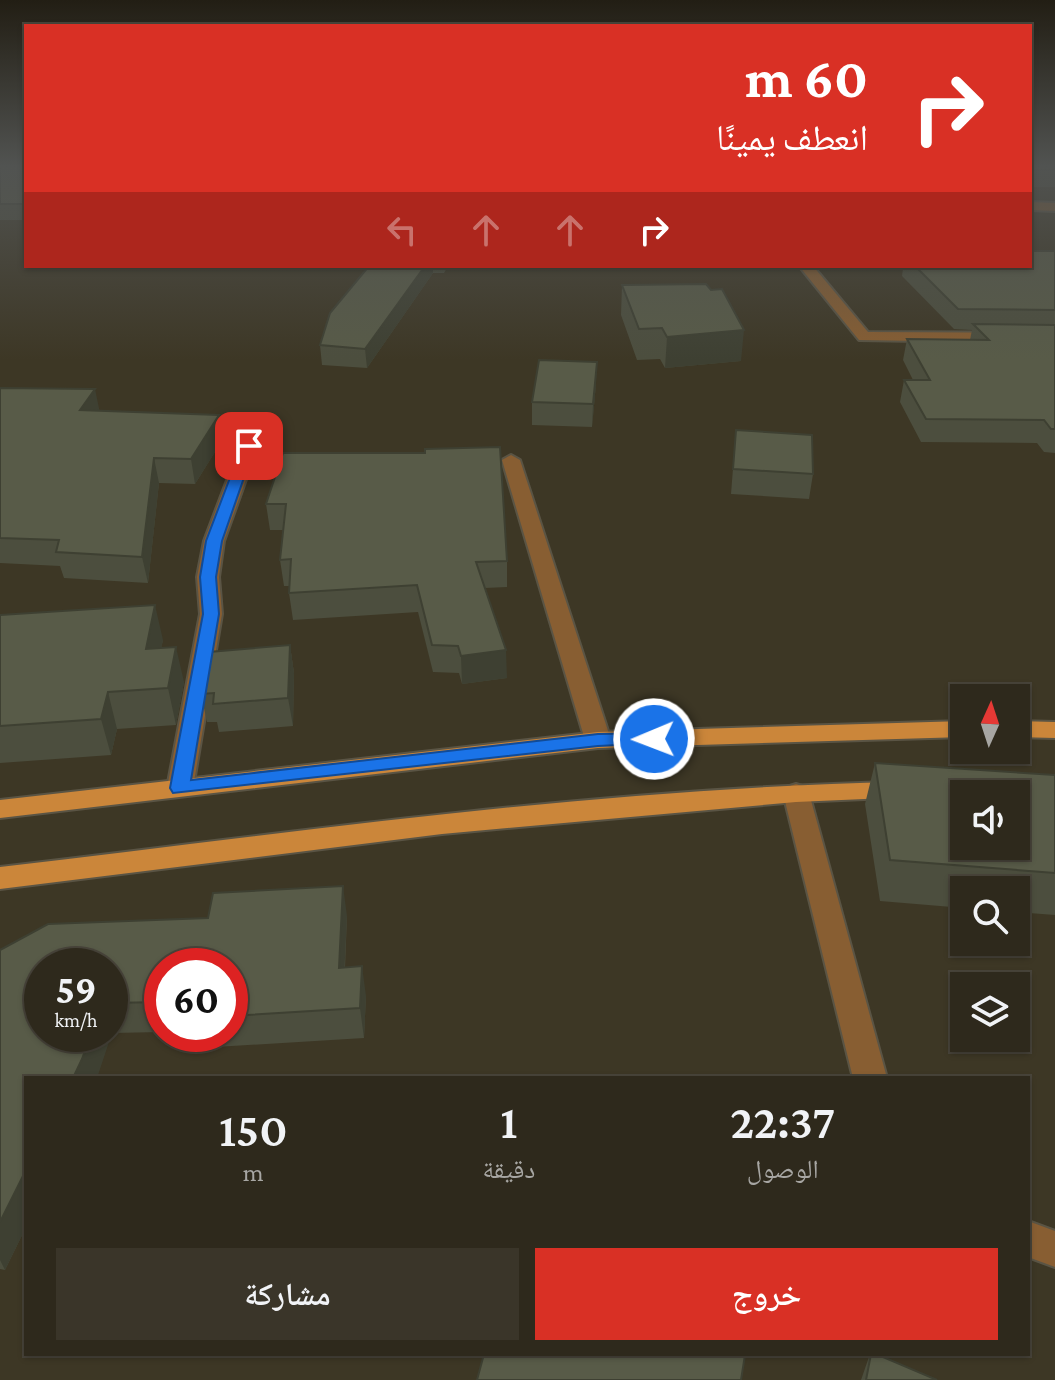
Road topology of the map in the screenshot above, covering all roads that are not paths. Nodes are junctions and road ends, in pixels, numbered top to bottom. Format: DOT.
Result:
graph roads {
  1 [pos="808,268"];
  2 [pos="1055,338"];
  3 [pos="249,446"];
  4 [pos="511,460"];
  5 [pos="950,729"];
  6 [pos="1030,729"];
  7 [pos="1055,730"];
  8 [pos="598,740"];
  9 [pos="180,788"];
  10 [pos="934,790"];
  11 [pos="796,793"];
  12 [pos="0,809"];
  13 [pos="0,878"];
  14 [pos="869,1076"];
  15 [pos="1030,1240"];
  16 [pos="1055,1249"];
  1 -- 2 [label="street"];
  3 -- 9 [label="street"];
  4 -- 8 [label="street"];
  5 -- 8 [label="main road"];
  6 -- 7 [label="main road"];
  8 -- 9 [label="main road"];
  9 -- 12 [label="main road"];
  10 -- 11 [label="main road"];
  11 -- 13 [label="main road"];
  11 -- 14 [label="street"];
  15 -- 16 [label="street"];
}
